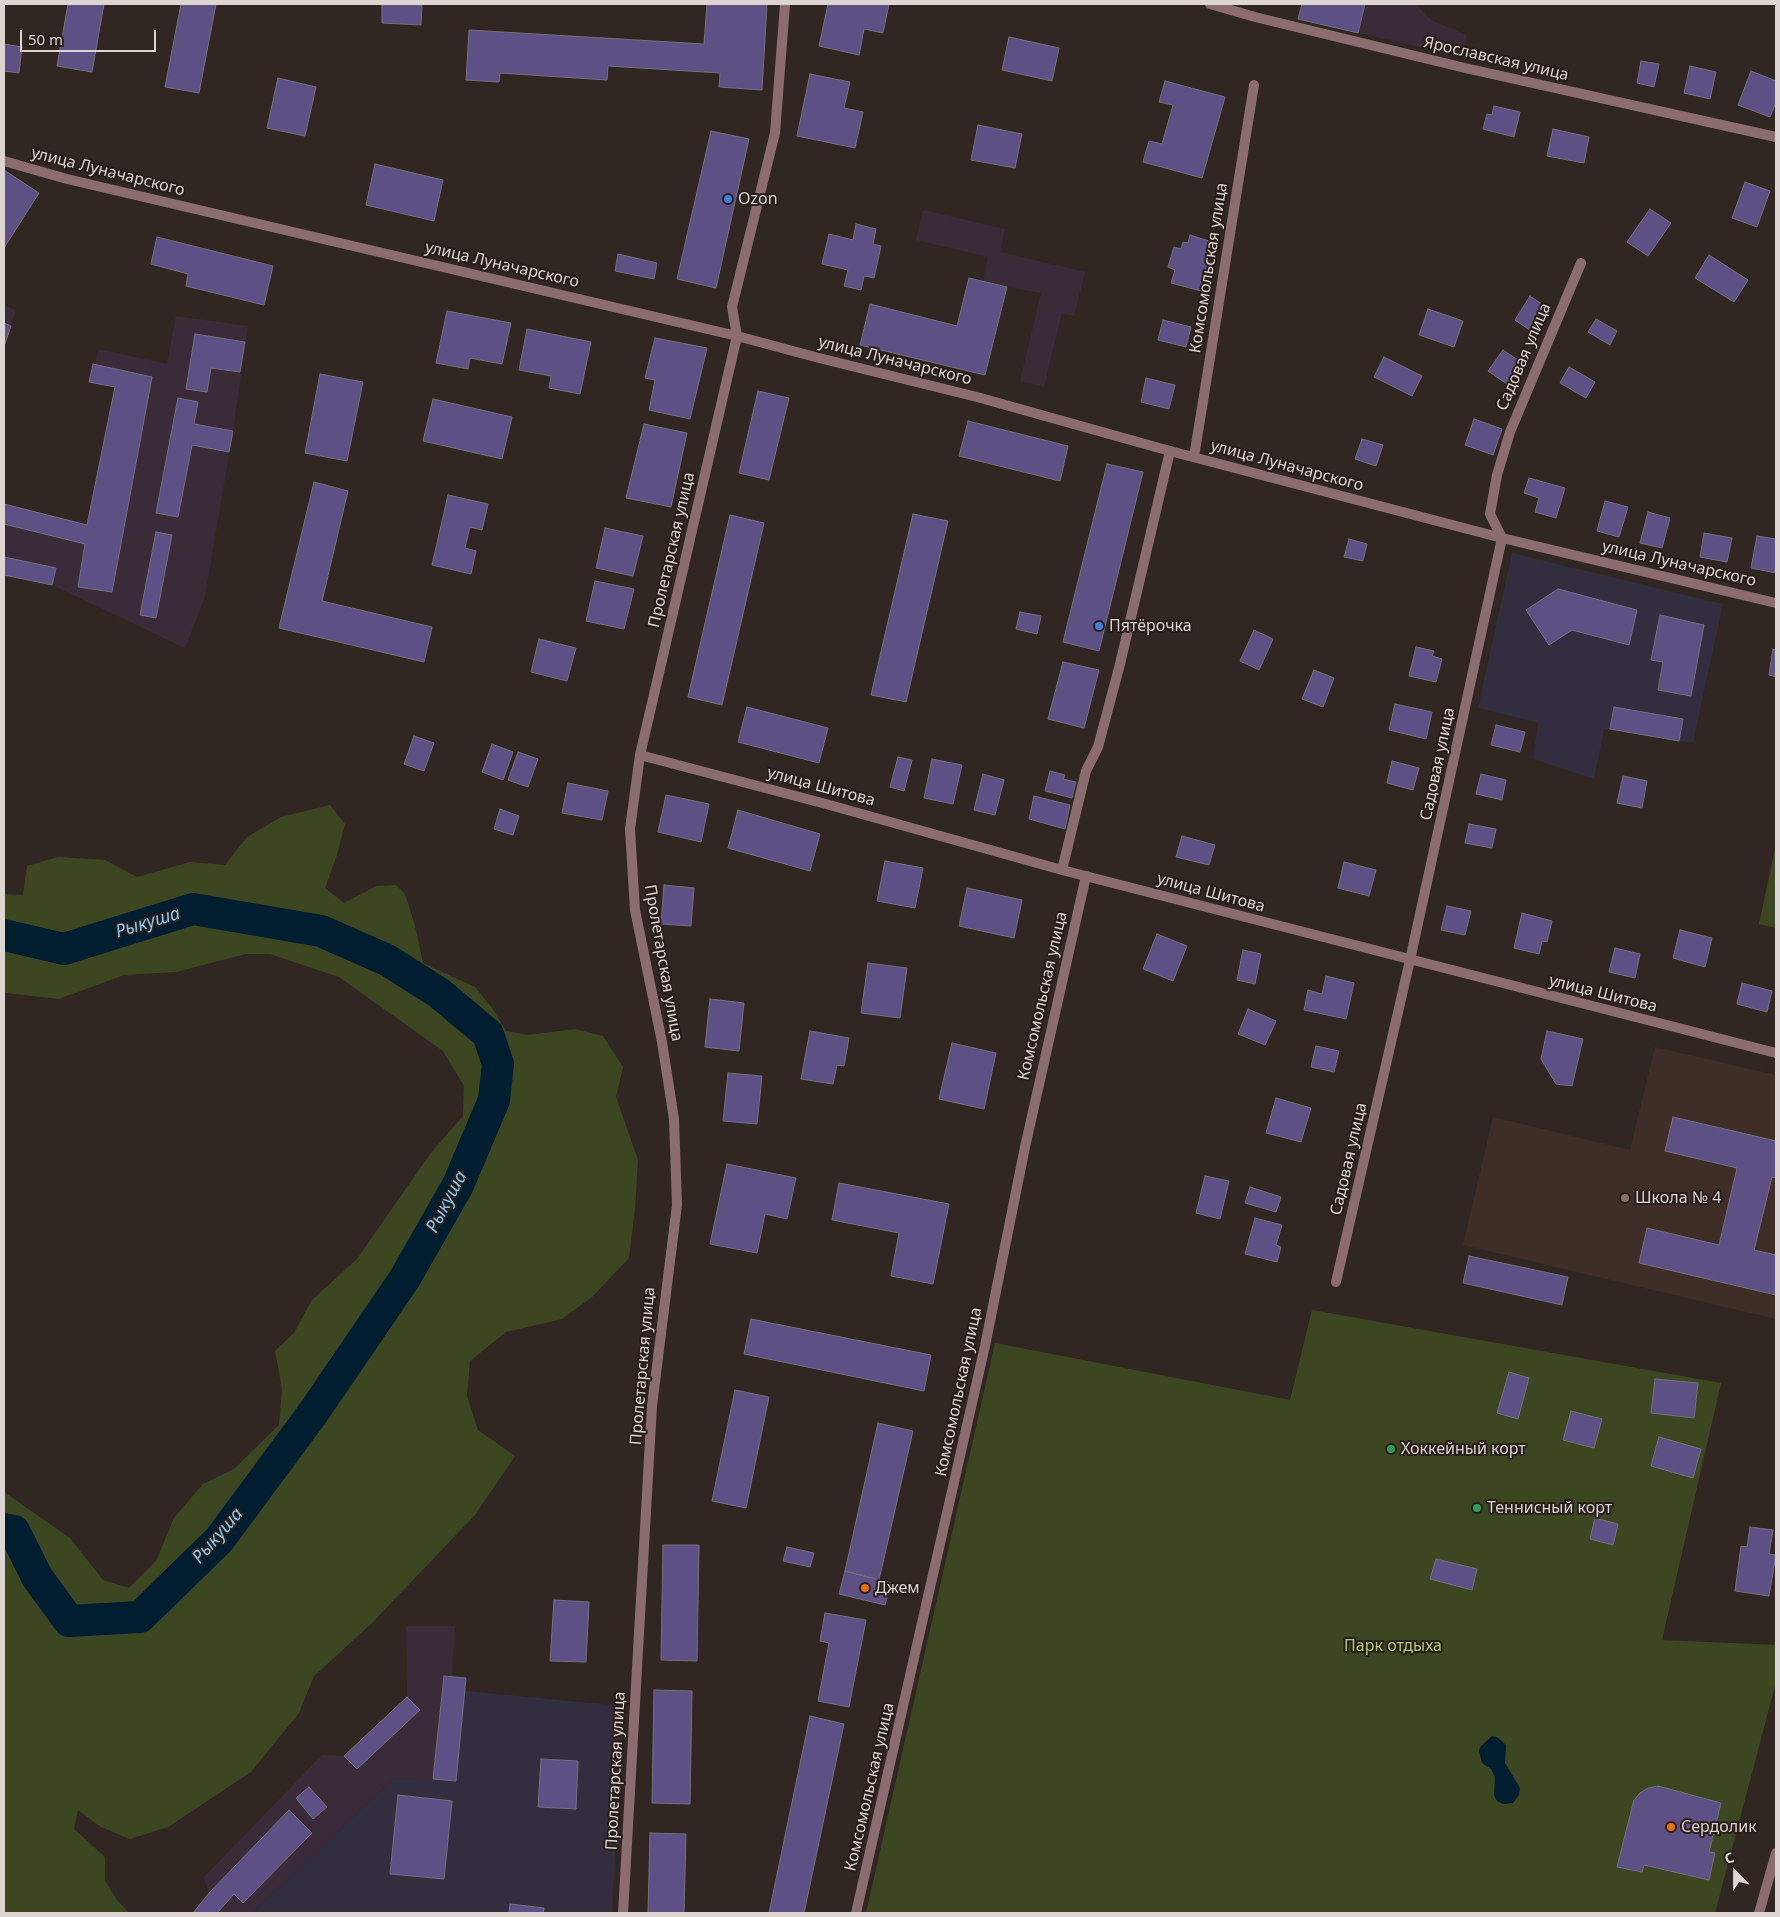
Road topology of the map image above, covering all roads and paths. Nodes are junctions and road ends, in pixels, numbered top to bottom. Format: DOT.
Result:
graph roads {
  1 [pos="785,4"];
  2 [pos="1210,4"];
  3 [pos="1254,84"];
  4 [pos="1776,137"];
  5 [pos="4,161"];
  6 [pos="1580,263"];
  7 [pos="737,336"];
  8 [pos="1170,451"];
  9 [pos="1194,457"];
  10 [pos="1502,538"];
  11 [pos="1776,603"];
  12 [pos="640,755"];
  13 [pos="1062,870"];
  14 [pos="1086,876"];
  15 [pos="1410,960"];
  16 [pos="1776,1053"];
  17 [pos="1336,1282"];
  18 [pos="1776,1853"];
  19 [pos="623,1913"];
  20 [pos="856,1913"];
  21 [pos="1759,1913"];
  1 -- 7 [label="street, Пролетарская улица"];
  2 -- 4 [label="street, Ярославская улица"];
  3 -- 9 [label="street, Комсомольская улица"];
  5 -- 7 [label="street, улица Луначарского"];
  6 -- 10 [label="street, Садовая улица"];
  7 -- 8 [label="street, улица Луначарского"];
  7 -- 12 [label="street, Пролетарская улица"];
  8 -- 9 [label="street, улица Луначарского"];
  8 -- 13 [label="street"];
  9 -- 10 [label="street, улица Луначарского"];
  10 -- 11 [label="street, улица Луначарского"];
  10 -- 15 [label="street, Садовая улица"];
  12 -- 13 [label="street, улица Шитова"];
  12 -- 19 [label="street, Пролетарская улица"];
  13 -- 14 [label="street, улица Шитова"];
  14 -- 15 [label="street, улица Шитова"];
  14 -- 20 [label="street, Комсомольская улица"];
  15 -- 16 [label="street, улица Шитова"];
  15 -- 17 [label="street, Садовая улица"];
  18 -- 21 [label="street"];
}
